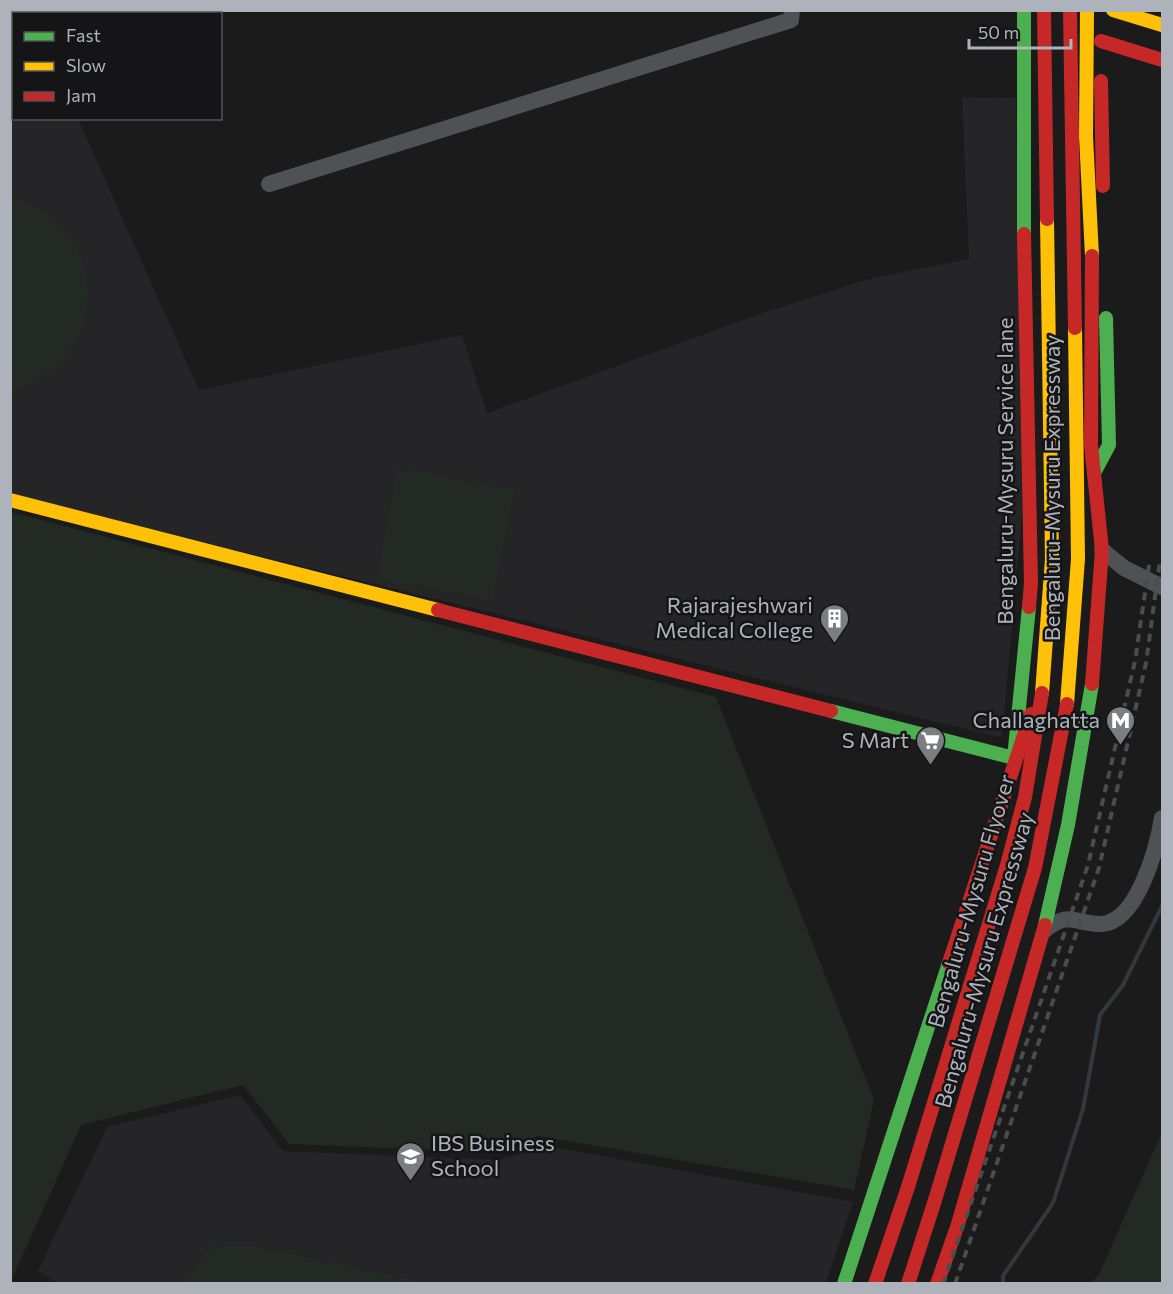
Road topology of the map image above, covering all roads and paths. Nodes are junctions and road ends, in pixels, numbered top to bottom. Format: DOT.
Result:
graph roads {
  1 [pos="792,10"];
  2 [pos="1024,10"];
  3 [pos="1035,10"];
  4 [pos="1044,10"];
  5 [pos="1070,10"];
  6 [pos="1087,10"];
  7 [pos="1101,10"];
  8 [pos="1113,10"];
  9 [pos="1162,25"];
  10 [pos="1101,42"];
  11 [pos="1162,60"];
  12 [pos="269,184"];
  13 [pos="1094,473"];
  14 [pos="10,501"];
  15 [pos="1097,503"];
  16 [pos="1036,508"];
  17 [pos="1102,550"];
  18 [pos="1162,587"];
  19 [pos="1014,758"];
  20 [pos="1162,818"];
  21 [pos="1044,931"];
  22 [pos="844,1284"];
  23 [pos="875,1284"];
  24 [pos="908,1284"];
  25 [pos="937,1284"];
  1 -- 12 [label="street"];
  2 -- 16 [label="main road, Bengaluru-Mysuru Service lane"];
  3 -- 16 [label="main road"];
  4 -- 23 [label="main road, Bengaluru-Mysuru Flyover, bridge"];
  5 -- 24 [label="main road, Bengaluru-Mysuru Expressway, bridge"];
  6 -- 13 [label="main road, Bengaluru-Mysuru Expressway"];
  7 -- 10 [label="main road, Bengaluru-Mysuru Expressway"];
  8 -- 9 [label="main road"];
  10 -- 11 [label="main road"];
  10 -- 13 [label="main road, Bengaluru-Mysuru Expressway"];
  13 -- 15 [label="main road, Bengaluru-Mysuru Expressway"];
  14 -- 19 [label="main road"];
  15 -- 16 [label="main road"];
  15 -- 17 [label="main road, Bengaluru-Mysuru Expressway"];
  16 -- 19 [label="main road, Bengaluru-Mysuru Service lane"];
  17 -- 18 [label="street"];
  17 -- 21 [label="main road, Bengaluru-Mysuru Expressway"];
  19 -- 22 [label="main road, Bengaluru-Mysuru Service lane"];
  20 -- 21 [label="street"];
  21 -- 25 [label="main road, Bengaluru-Mysuru Expressway"];
}
